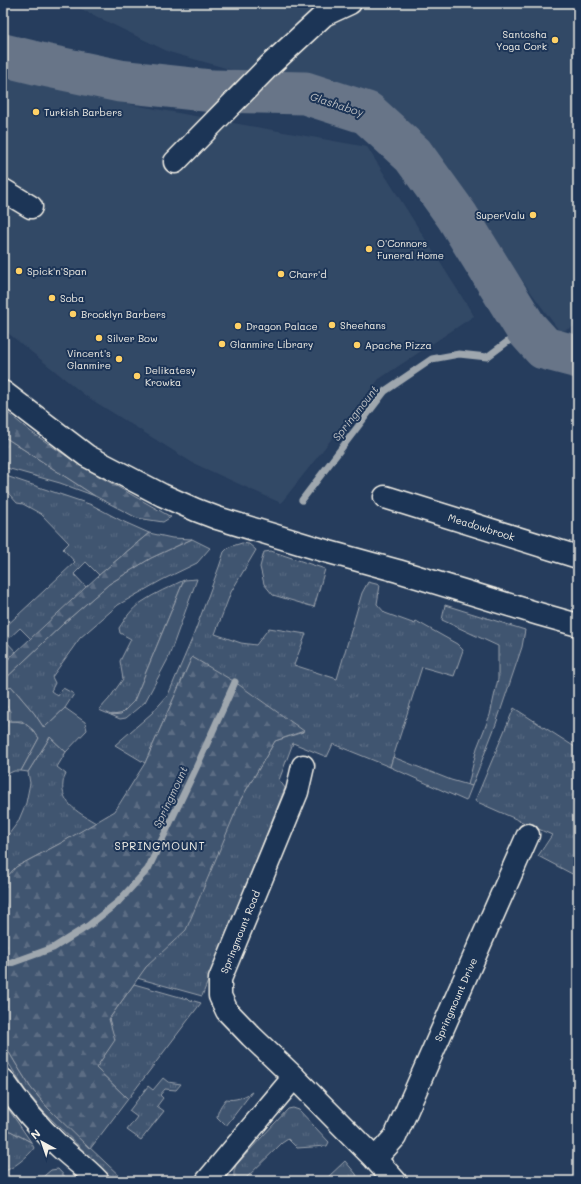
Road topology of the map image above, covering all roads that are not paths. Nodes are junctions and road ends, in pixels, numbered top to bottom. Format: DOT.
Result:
graph roads {
  1 [pos="350,3"];
  2 [pos="175,162"];
  3 [pos="3,190"];
  4 [pos="31,207"];
  5 [pos="3,392"];
  6 [pos="385,497"];
  7 [pos="578,557"];
  8 [pos="578,625"];
  9 [pos="303,766"];
  10 [pos="528,835"];
  11 [pos="294,1077"];
  12 [pos="3,1080"];
  13 [pos="375,1159"];
  14 [pos="98,1181"];
  15 [pos="206,1181"];
  16 [pos="396,1181"];
  1 -- 2 [label="street"];
  3 -- 4 [label="street"];
  5 -- 8 [label="street"];
  6 -- 7 [label="street, Meadowbrook"];
  9 -- 11 [label="street, Springmount Road"];
  10 -- 13 [label="street, Springmount Drive"];
  11 -- 13 [label="street, Springmount Road"];
  11 -- 15 [label="street"];
  12 -- 14 [label="street"];
  13 -- 16 [label="street, Springmount Road"];
}
